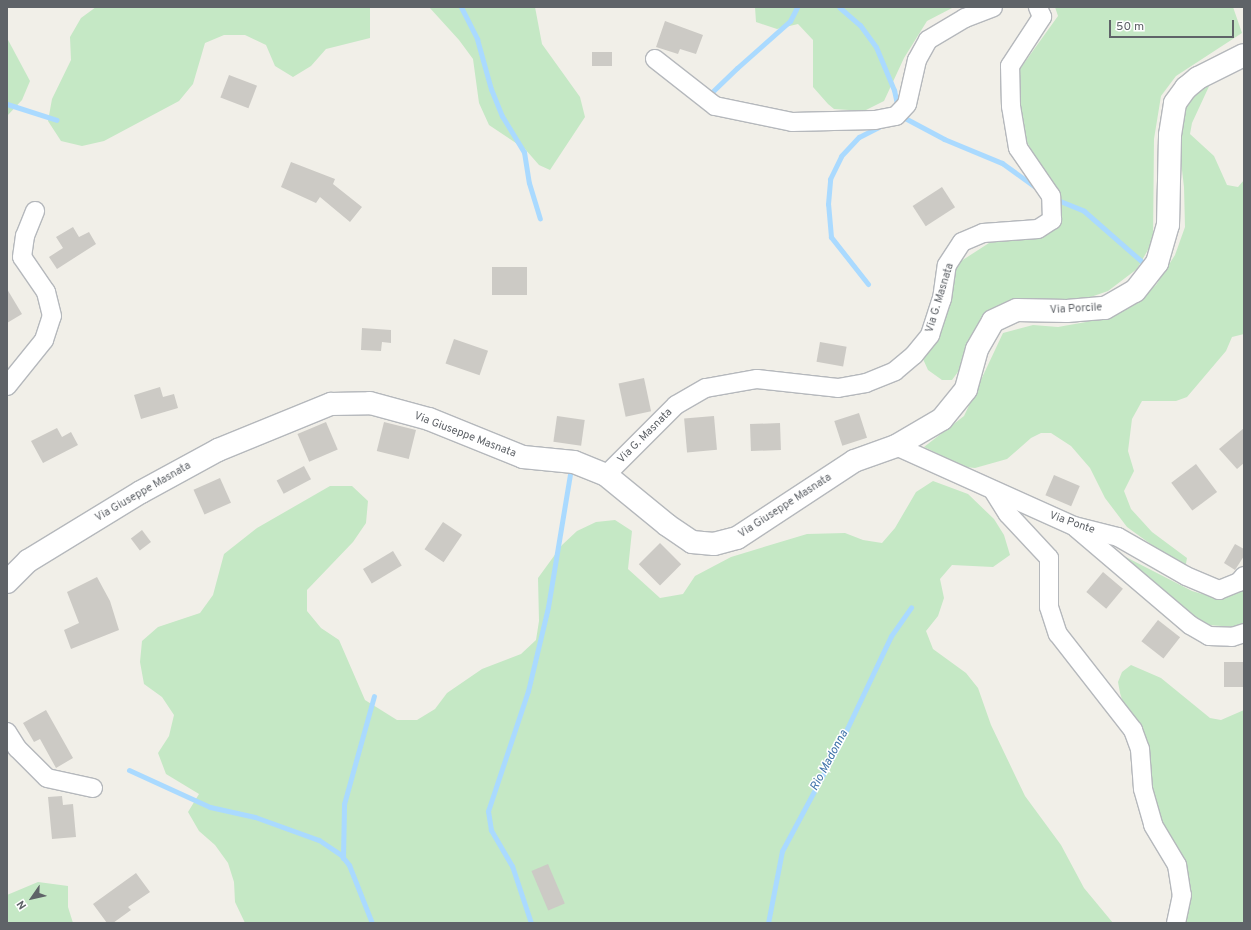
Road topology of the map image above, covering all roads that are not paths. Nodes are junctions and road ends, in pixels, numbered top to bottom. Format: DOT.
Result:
graph roads {
  1 [pos="993,7"];
  2 [pos="1038,7"];
  3 [pos="1244,55"];
  4 [pos="655,59"];
  5 [pos="35,211"];
  6 [pos="7,386"];
  7 [pos="896,446"];
  8 [pos="606,475"];
  9 [pos="994,492"];
  10 [pos="1074,526"];
  11 [pos="28,561"];
  12 [pos="7,565"];
  13 [pos="1244,576"];
  14 [pos="7,582"];
  15 [pos="1244,633"];
  16 [pos="7,732"];
  17 [pos="93,788"];
  18 [pos="1176,923"];
  1 -- 4 [label="street"];
  2 -- 8 [label="street, Via G. Masnata"];
  3 -- 7 [label="street, Via Porcile"];
  5 -- 6 [label="street"];
  7 -- 8 [label="street, Via Giuseppe Masnata"];
  7 -- 9 [label="street, Via Ponte"];
  8 -- 11 [label="street, Via Giuseppe Masnata"];
  9 -- 10 [label="street, Via Ponte"];
  9 -- 18 [label="street"];
  10 -- 13 [label="street, Via Ponte"];
  10 -- 15 [label="street"];
  11 -- 12 [label="street"];
  11 -- 14 [label="street, Via Giuseppe Masnata"];
  16 -- 17 [label="street"];
}
